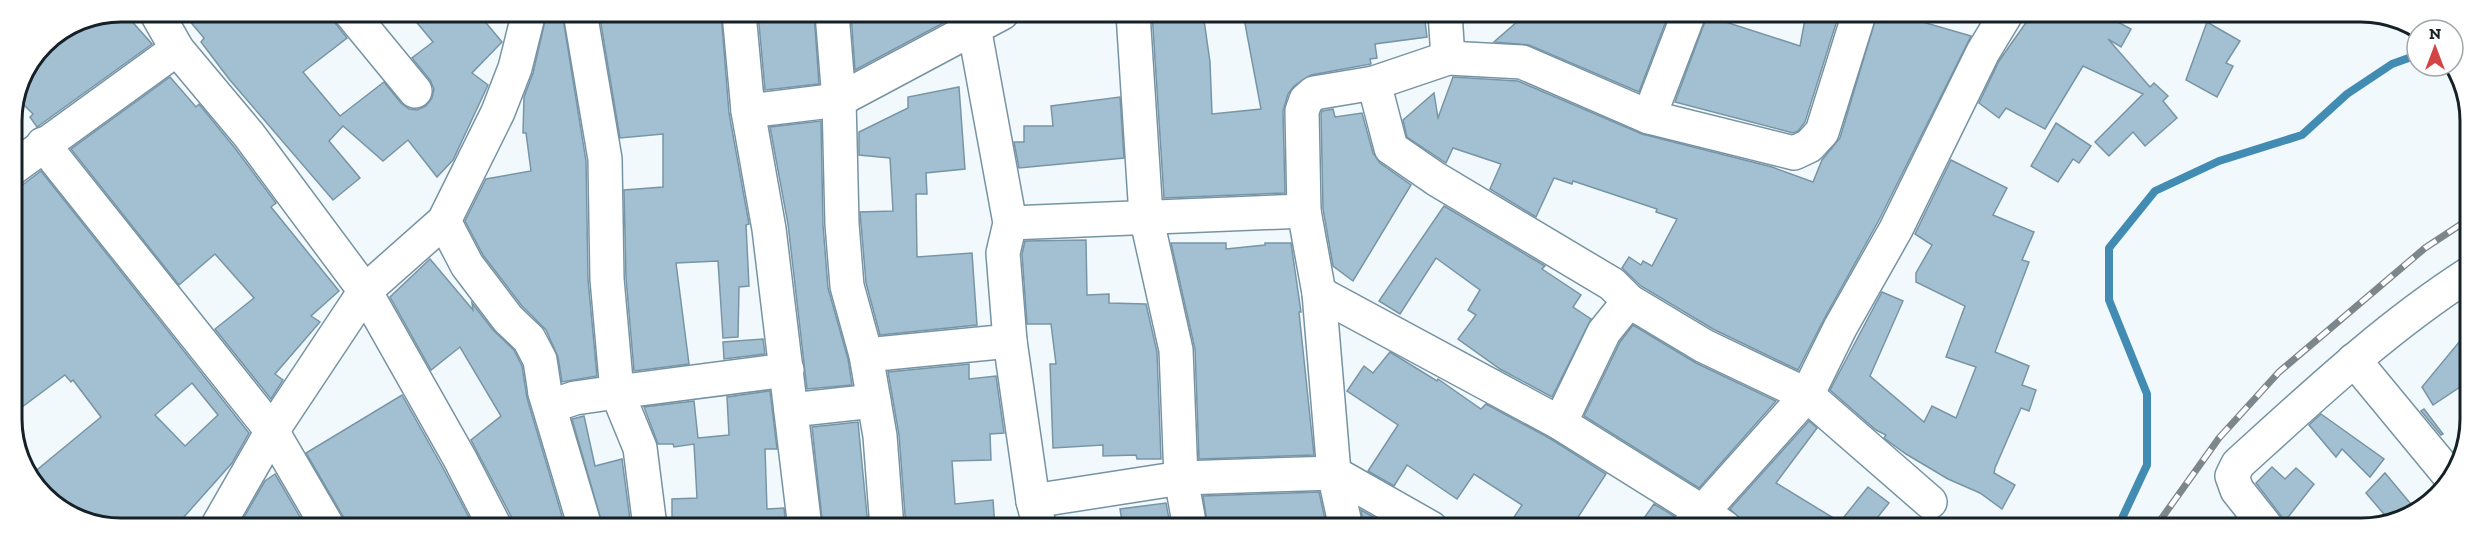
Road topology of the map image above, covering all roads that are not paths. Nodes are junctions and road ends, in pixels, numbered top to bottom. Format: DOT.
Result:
graph roads {
  1 [pos="162,22"];
  2 [pos="358,22"];
  3 [pos="526,22"];
  4 [pos="582,22"];
  5 [pos="740,22"];
  6 [pos="833,22"];
  7 [pos="984,22"];
  8 [pos="988,22"];
  9 [pos="1134,22"];
  10 [pos="1446,22"];
  11 [pos="1686,22"];
  12 [pos="1856,22"];
  13 [pos="2001,22"];
  14 [pos="177,49"];
  15 [pos="1448,58"];
  16 [pos="1374,83"];
  17 [pos="415,91"];
  18 [pos="839,100"];
  19 [pos="748,111"];
  20 [pos="1649,117"];
  21 [pos="43,144"];
  22 [pos="23,160"];
  23 [pos="1304,211"];
  24 [pos="1146,216"];
  25 [pos="444,221"];
  26 [pos="1010,223"];
  27 [pos="2460,280"];
  28 [pos="365,291"];
  29 [pos="1319,293"];
  30 [pos="1629,301"];
  31 [pos="1010,341"];
  32 [pos="866,355"];
  33 [pos="2354,360"];
  34 [pos="787,370"];
  35 [pos="616,392"];
  36 [pos="545,393"];
  37 [pos="1807,395"];
  38 [pos="874,401"];
  39 [pos="791,410"];
  40 [pos="1560,423"];
  41 [pos="272,431"];
  42 [pos="2445,472"];
  43 [pos="1334,473"];
  44 [pos="1181,478"];
  45 [pos="1930,502"];
  46 [pos="1036,514"];
  47 [pos="223,518"];
  48 [pos="323,518"];
  49 [pos="490,518"];
  50 [pos="582,518"];
  51 [pos="649,518"];
  52 [pos="804,518"];
  53 [pos="886,518"];
  54 [pos="1188,518"];
  55 [pos="1344,518"];
  56 [pos="1413,518"];
  57 [pos="1699,518"];
  58 [pos="1710,518"];
  59 [pos="2259,518"];
  1 -- 14 [label="street"];
  2 -- 17 [label="street"];
  3 -- 25 [label="street"];
  4 -- 35 [label="street"];
  5 -- 19 [label="street"];
  6 -- 18 [label="street"];
  7 -- 18 [label="street"];
  8 -- 26 [label="street"];
  9 -- 24 [label="street"];
  10 -- 15 [label="street"];
  11 -- 20 [label="street"];
  12 -- 20 [label="street"];
  13 -- 37 [label="street"];
  14 -- 21 [label="street"];
  14 -- 28 [label="street"];
  15 -- 16 [label="street"];
  15 -- 20 [label="street"];
  16 -- 23 [label="street"];
  16 -- 30 [label="street"];
  18 -- 19 [label="street"];
  18 -- 32 [label="street"];
  19 -- 34 [label="street"];
  21 -- 22 [label="street"];
  21 -- 41 [label="street"];
  23 -- 24 [label="street"];
  23 -- 29 [label="street"];
  24 -- 26 [label="street"];
  24 -- 44 [label="street"];
  25 -- 28 [label="street"];
  25 -- 36 [label="street"];
  26 -- 31 [label="street"];
  27 -- 33 [label="street"];
  28 -- 41 [label="street"];
  28 -- 49 [label="street"];
  29 -- 40 [label="street"];
  29 -- 43 [label="street"];
  30 -- 37 [label="street"];
  30 -- 40 [label="street"];
  31 -- 32 [label="street"];
  31 -- 46 [label="street"];
  32 -- 38 [label="street"];
  33 -- 42 [label="street"];
  33 -- 59 [label="street"];
  34 -- 35 [label="street"];
  34 -- 39 [label="street"];
  35 -- 36 [label="street"];
  35 -- 51 [label="street"];
  36 -- 50 [label="street"];
  37 -- 45 [label="street"];
  37 -- 58 [label="street"];
  38 -- 39 [label="street"];
  38 -- 53 [label="street"];
  39 -- 52 [label="street"];
  40 -- 57 [label="street"];
  41 -- 47 [label="street"];
  41 -- 48 [label="street"];
  43 -- 44 [label="street"];
  43 -- 55 [label="street"];
  43 -- 56 [label="street"];
  44 -- 46 [label="street"];
  44 -- 54 [label="street"];
}
